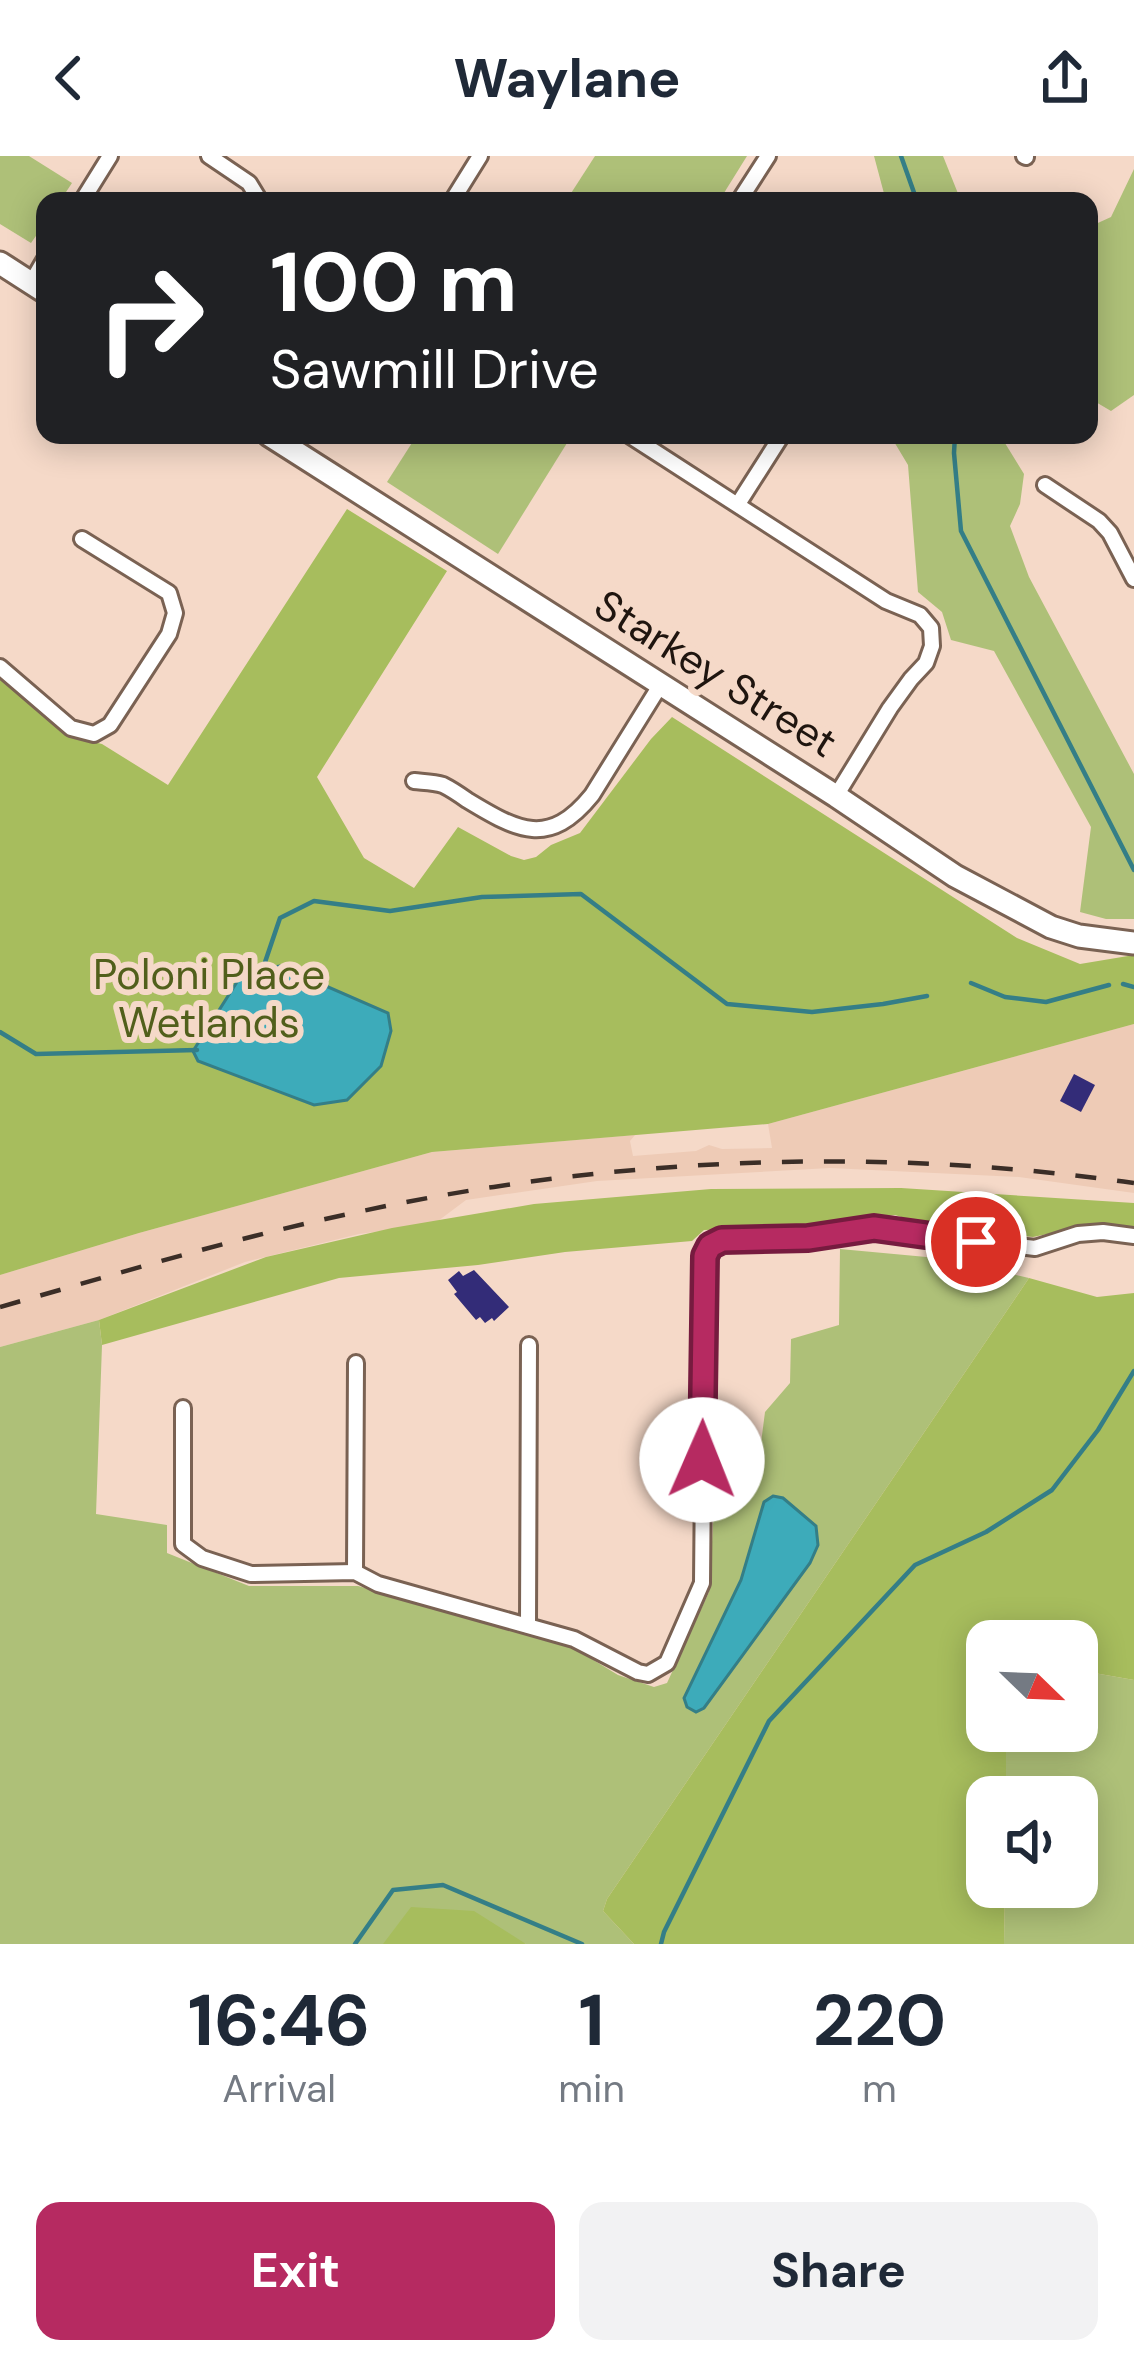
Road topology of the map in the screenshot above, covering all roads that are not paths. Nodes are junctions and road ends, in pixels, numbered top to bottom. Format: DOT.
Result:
graph roads {
  1 [pos="110,156"];
  2 [pos="209,156"];
  3 [pos="480,156"];
  4 [pos="768,156"];
  5 [pos="88,192"];
  6 [pos="254,192"];
  7 [pos="458,192"];
  8 [pos="746,192"];
  9 [pos="0,263"];
  10 [pos="36,287"];
  11 [pos="283,444"];
  12 [pos="643,444"];
  13 [pos="776,444"];
  14 [pos="1046,485"];
  15 [pos="738,504"];
  16 [pos="82,539"];
  17 [pos="1134,579"];
  18 [pos="0,667"];
  19 [pos="661,684"];
  20 [pos="414,781"];
  21 [pos="836,796"];
  22 [pos="1134,943"];
  23 [pos="1134,1236"];
  24 [pos="529,1345"];
  25 [pos="356,1363"];
  26 [pos="184,1408"];
  27 [pos="355,1572"];
  28 [pos="528,1624"];
  1 -- 5 [label="street"];
  2 -- 6 [label="street"];
  3 -- 7 [label="street"];
  4 -- 8 [label="street"];
  9 -- 10 [label="street"];
  11 -- 19 [label="street, Starkey Street"];
  12 -- 15 [label="street"];
  13 -- 15 [label="street"];
  14 -- 17 [label="street"];
  15 -- 21 [label="street"];
  16 -- 18 [label="street"];
  19 -- 20 [label="street"];
  19 -- 21 [label="street, Starkey Street"];
  21 -- 22 [label="street, Starkey Street"];
  23 -- 28 [label="street"];
  24 -- 28 [label="street"];
  25 -- 27 [label="street"];
  26 -- 27 [label="street"];
  27 -- 28 [label="street"];
}
